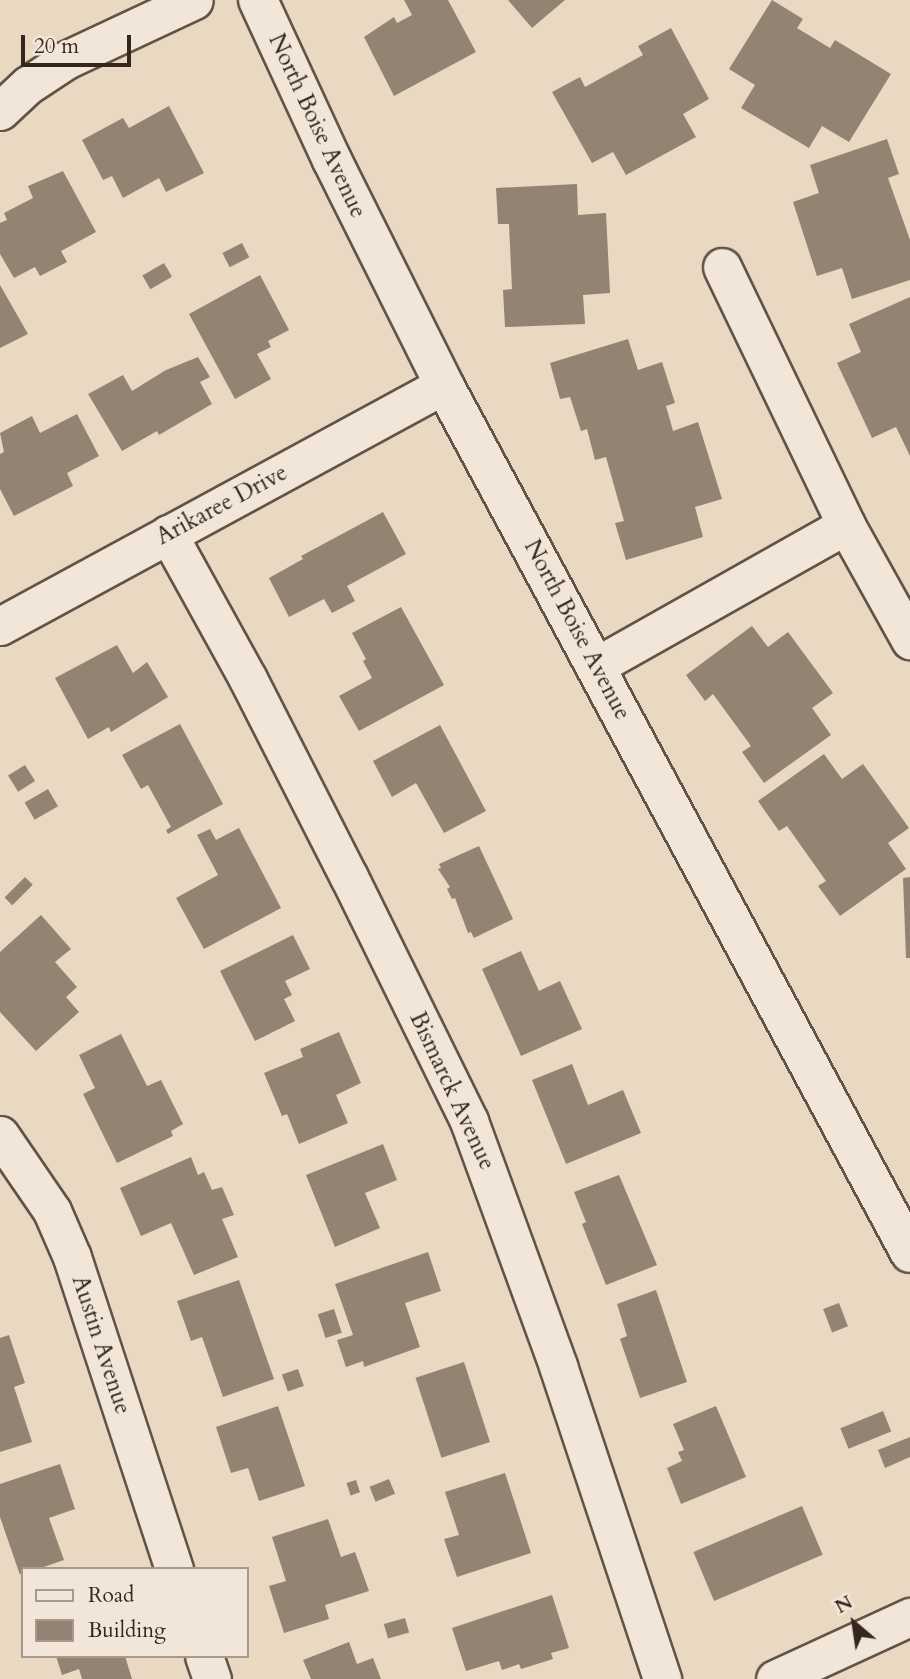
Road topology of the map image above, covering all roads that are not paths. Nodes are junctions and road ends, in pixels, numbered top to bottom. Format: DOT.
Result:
graph roads {
  1 [pos="194,0"];
  2 [pos="258,0"];
  3 [pos="0,111"];
  4 [pos="722,267"];
  5 [pos="444,385"];
  6 [pos="846,525"];
  7 [pos="168,534"];
  8 [pos="0,626"];
  9 [pos="910,640"];
  10 [pos="596,666"];
  11 [pos="0,1135"];
  12 [pos="910,1253"];
  13 [pos="173,1567"];
  14 [pos="910,1616"];
  15 [pos="205,1658"];
  16 [pos="212,1679"];
  17 [pos="662,1679"];
  18 [pos="775,1679"];
  1 -- 3 [label="street"];
  2 -- 5 [label="street, North Boise Avenue"];
  4 -- 6 [label="street"];
  5 -- 7 [label="street, Arikaree Drive"];
  5 -- 10 [label="street, North Boise Avenue"];
  6 -- 9 [label="street"];
  6 -- 10 [label="street"];
  7 -- 8 [label="street, Arikaree Drive"];
  7 -- 17 [label="street, Bismarck Avenue"];
  10 -- 12 [label="street, North Boise Avenue"];
  11 -- 13 [label="street, Austin Avenue"];
  14 -- 18 [label="street"];
  15 -- 16 [label="street"];
}
